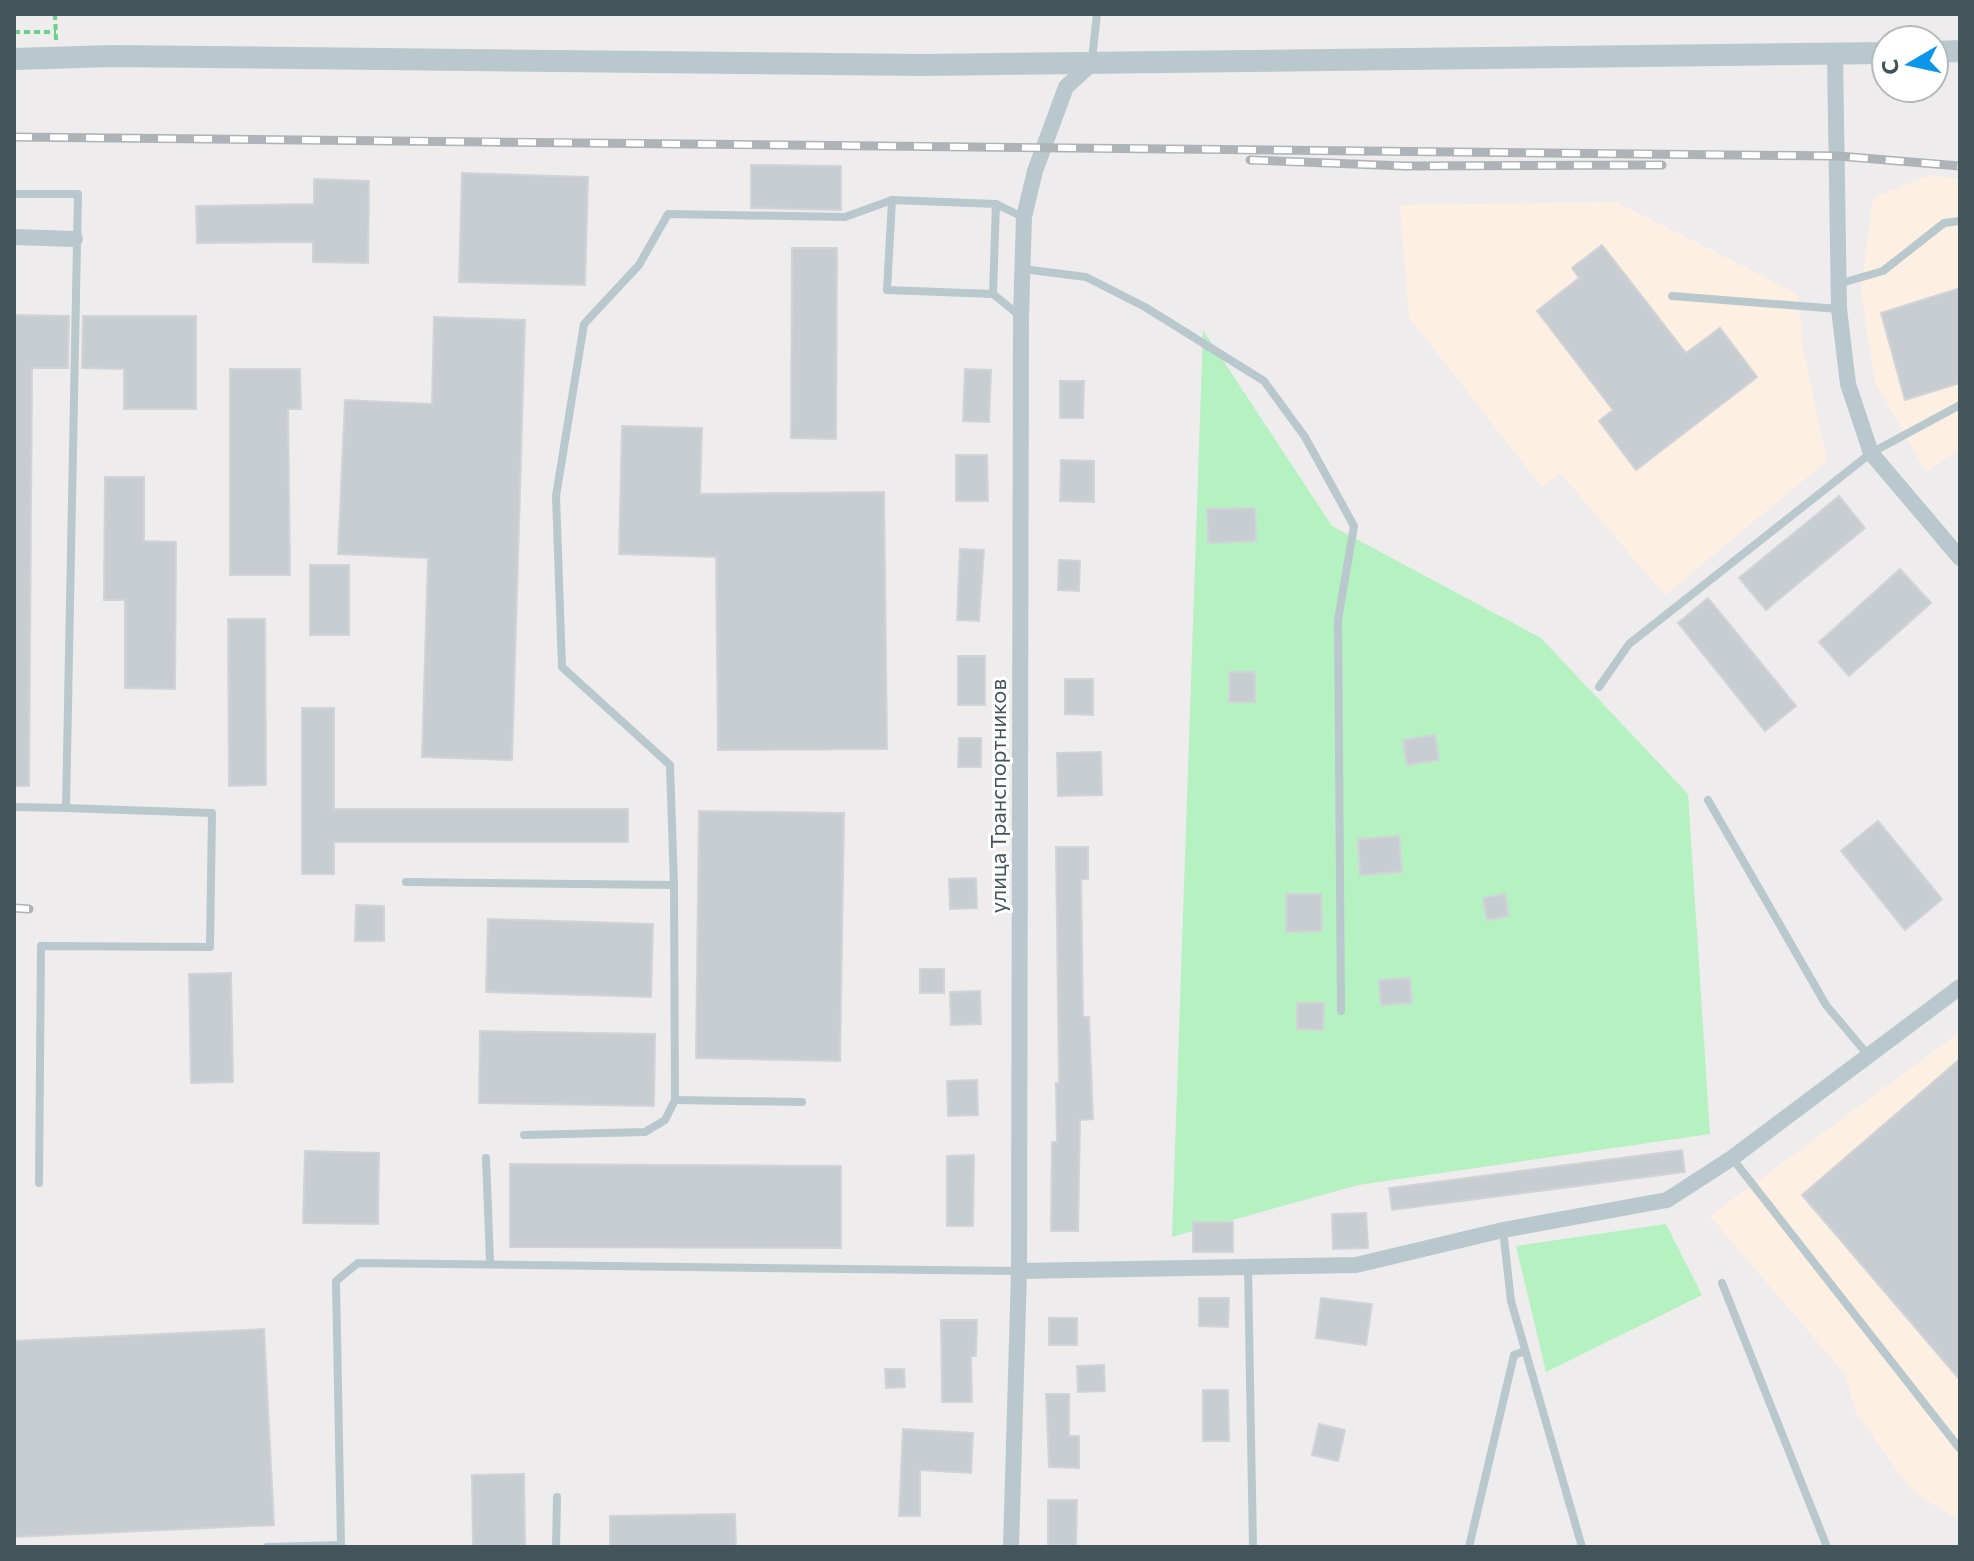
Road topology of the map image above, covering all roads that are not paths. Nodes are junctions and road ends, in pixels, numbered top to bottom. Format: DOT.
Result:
graph roads {
  1 [pos="1097,14"];
  2 [pos="1870,54"];
  3 [pos="1835,55"];
  4 [pos="14,59"];
  5 [pos="1091,64"];
  6 [pos="14,194"];
  7 [pos="892,200"];
  8 [pos="996,204"];
  9 [pos="1024,217"];
  10 [pos="1960,221"];
  11 [pos="14,237"];
  12 [pos="75,239"];
  13 [pos="1022,268"];
  14 [pos="1838,284"];
  15 [pos="993,294"];
  16 [pos="1672,296"];
  17 [pos="1839,309"];
  18 [pos="1021,316"];
  19 [pos="1960,405"];
  20 [pos="1871,453"];
  21 [pos="1960,558"];
  22 [pos="1599,687"];
  23 [pos="1708,800"];
  24 [pos="14,807"];
  25 [pos="66,808"];
  26 [pos="406,882"];
  27 [pos="674,885"];
  28 [pos="1960,987"];
  29 [pos="1341,1011"];
  30 [pos="1868,1055"];
  31 [pos="675,1100"];
  32 [pos="802,1102"];
  33 [pos="524,1135"];
  34 [pos="486,1158"];
  35 [pos="1732,1158"];
  36 [pos="39,1183"];
  37 [pos="1503,1230"];
  38 [pos="490,1262"];
  39 [pos="1248,1268"];
  40 [pos="1019,1271"];
  41 [pos="1722,1283"];
  42 [pos="1525,1351"];
  43 [pos="1960,1449"];
  44 [pos="557,1497"];
  45 [pos="267,1547"];
  46 [pos="556,1547"];
  47 [pos="1011,1547"];
  48 [pos="1253,1547"];
  49 [pos="1469,1547"];
  50 [pos="1582,1547"];
  51 [pos="1827,1547"];
  1 -- 5 [label="lane"];
  2 -- 3 [label="street"];
  3 -- 5 [label="street"];
  3 -- 14 [label="street"];
  4 -- 5 [label="street"];
  5 -- 9 [label="street, улица Транспортников"];
  6 -- 12 [label="lane"];
  7 -- 8 [label="lane"];
  7 -- 15 [label="lane"];
  7 -- 27 [label="lane"];
  8 -- 9 [label="lane"];
  8 -- 15 [label="lane"];
  9 -- 13 [label="street, улица Транспортников"];
  10 -- 14 [label="lane"];
  11 -- 12 [label="street"];
  12 -- 25 [label="lane"];
  13 -- 18 [label="street, улица Транспортников"];
  13 -- 29 [label="lane"];
  14 -- 17 [label="street"];
  15 -- 18 [label="lane"];
  16 -- 17 [label="lane"];
  17 -- 20 [label="street"];
  18 -- 40 [label="street, улица Транспортников"];
  19 -- 20 [label="lane"];
  20 -- 21 [label="street"];
  20 -- 22 [label="lane"];
  23 -- 30 [label="lane"];
  24 -- 25 [label="lane"];
  25 -- 36 [label="lane"];
  26 -- 27 [label="lane"];
  27 -- 31 [label="lane"];
  28 -- 30 [label="street"];
  30 -- 35 [label="street"];
  31 -- 32 [label="lane"];
  31 -- 33 [label="lane"];
  34 -- 38 [label="lane"];
  35 -- 37 [label="street"];
  35 -- 43 [label="lane"];
  37 -- 39 [label="street"];
  37 -- 42 [label="lane"];
  38 -- 40 [label="lane"];
  38 -- 45 [label="lane"];
  39 -- 40 [label="street"];
  39 -- 48 [label="lane"];
  40 -- 47 [label="street, улица Транспортников"];
  41 -- 51 [label="lane"];
  42 -- 49 [label="lane"];
  42 -- 50 [label="lane"];
  44 -- 46 [label="lane"];
}
